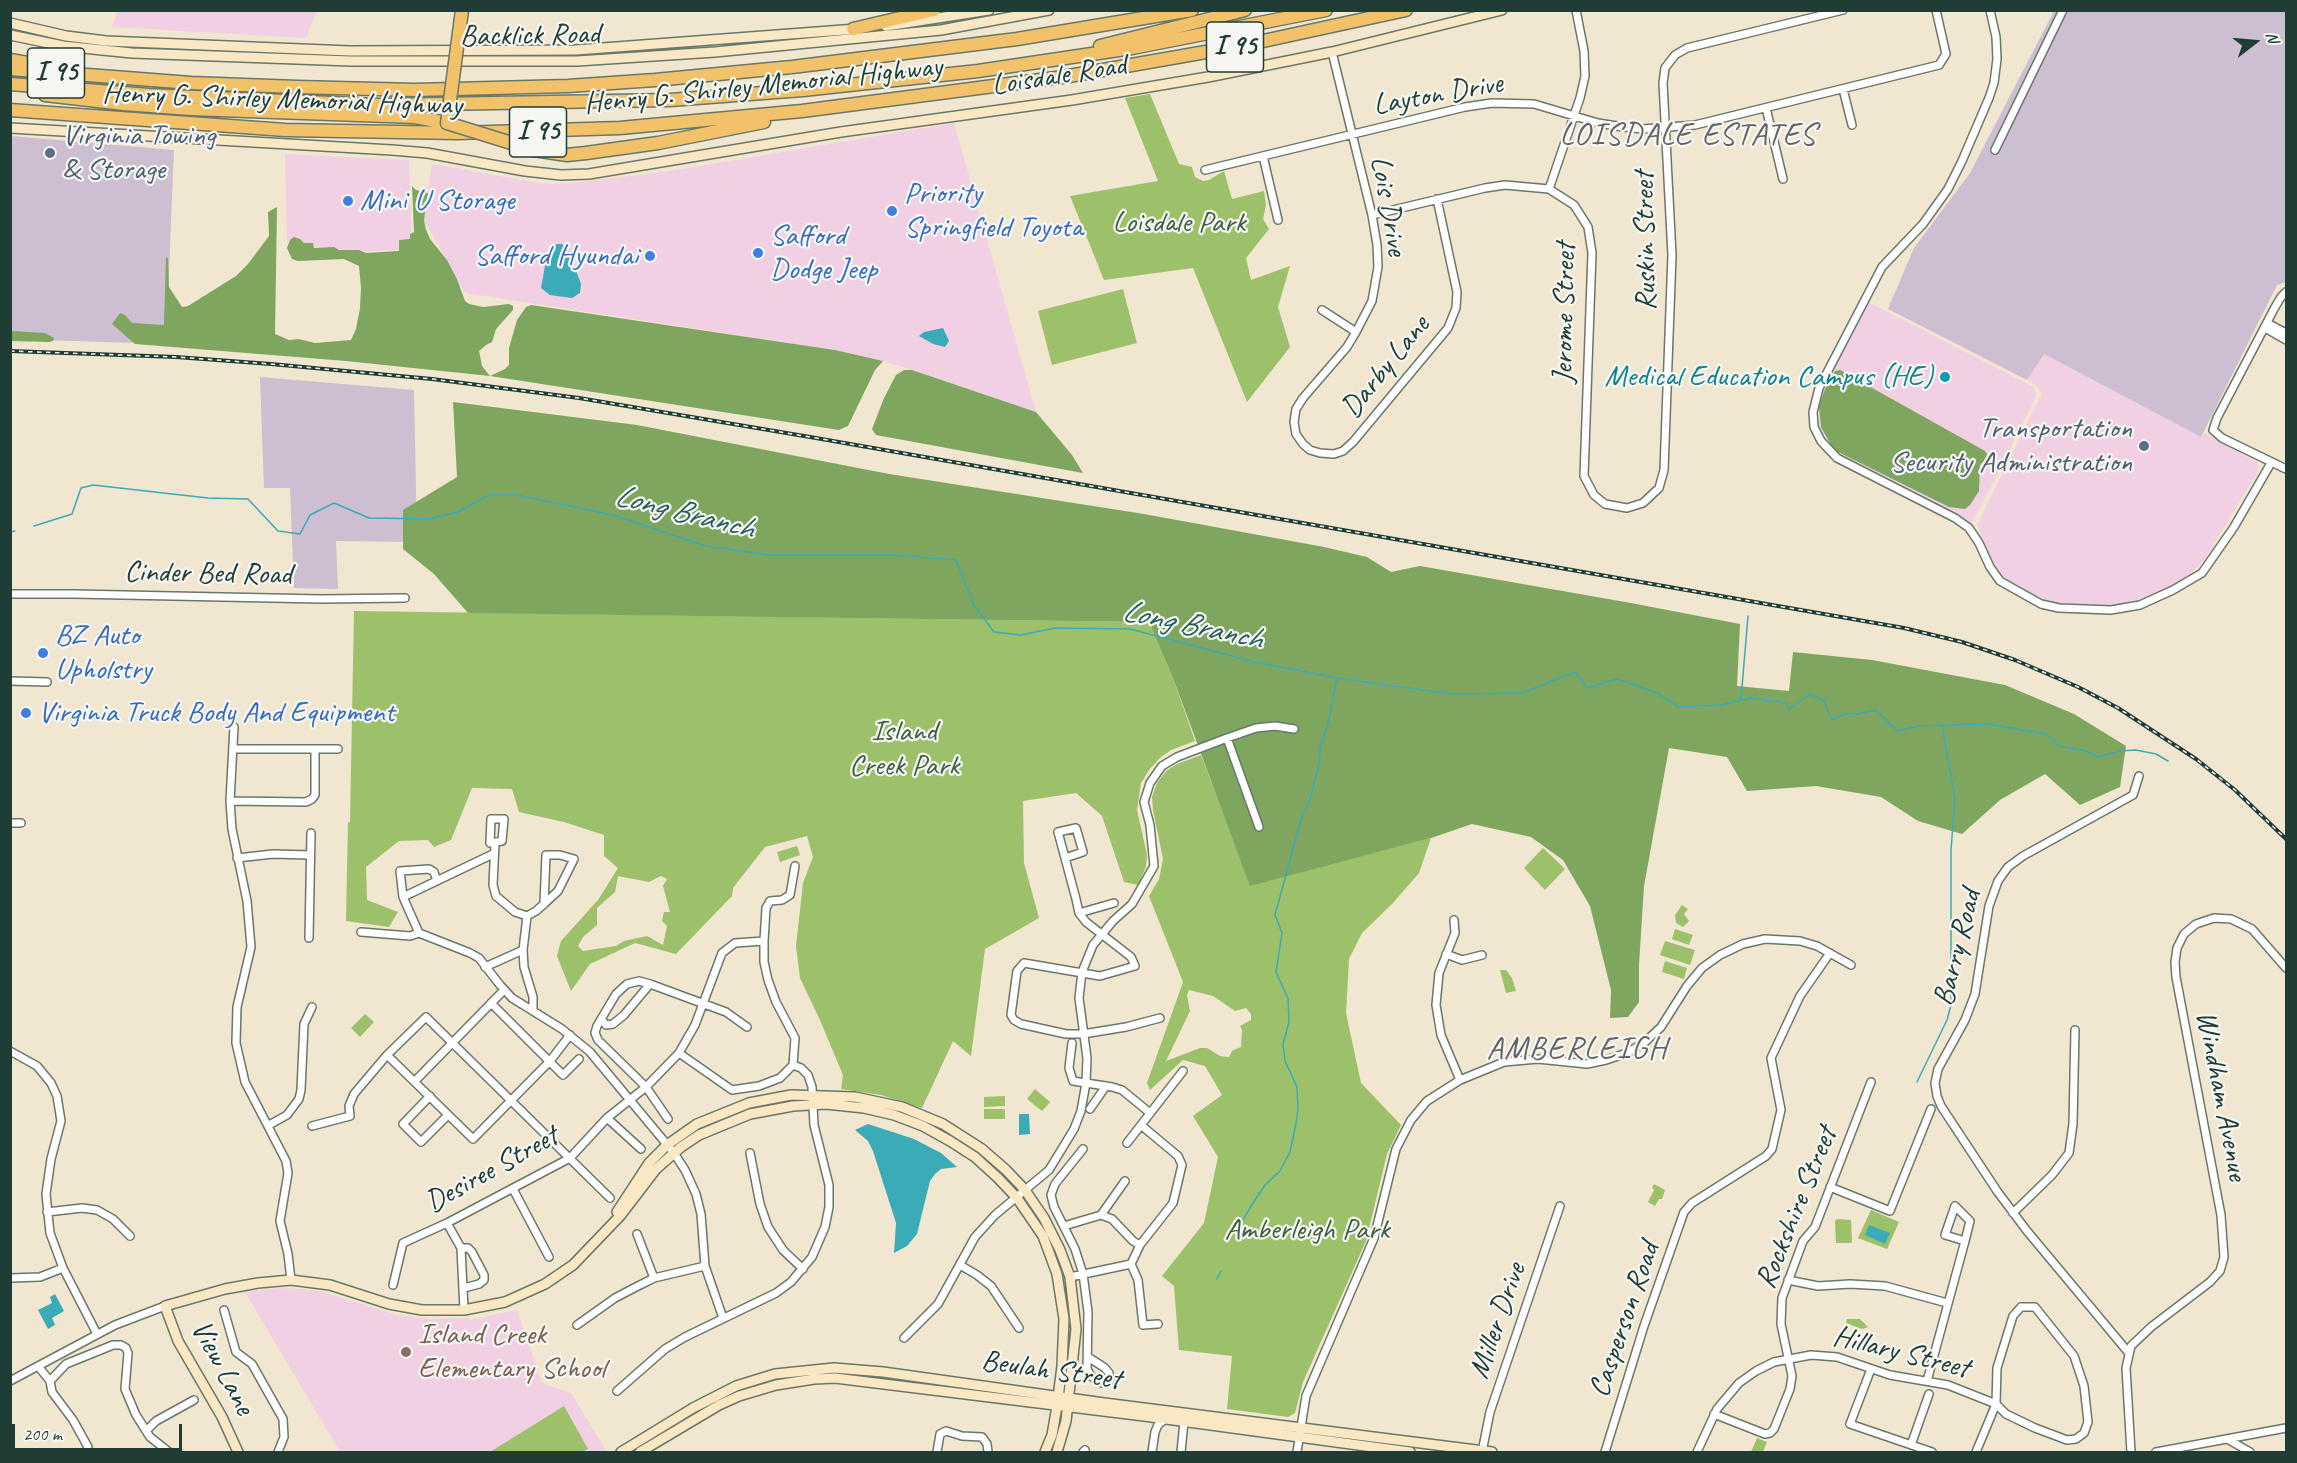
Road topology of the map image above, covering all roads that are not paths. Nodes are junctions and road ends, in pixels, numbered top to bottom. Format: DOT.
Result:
graph roads {
  1 [pos="462,10"];
  2 [pos="934,10"];
  3 [pos="988,10"];
  4 [pos="1050,10"];
  5 [pos="1192,10"];
  6 [pos="1245,10"];
  7 [pos="1326,10"];
  8 [pos="1406,10"];
  9 [pos="1502,10"];
  10 [pos="1576,10"];
  11 [pos="1843,10"];
  12 [pos="1936,10"];
  13 [pos="1990,10"];
  14 [pos="2063,10"];
  15 [pos="10,23"];
  16 [pos="853,30"];
  17 [pos="10,35"];
  18 [pos="1332,52"];
  19 [pos="10,60"];
  20 [pos="10,69"];
  21 [pos="978,71"];
  22 [pos="102,77"];
  23 [pos="10,84"];
  24 [pos="1843,89"];
  25 [pos="10,90"];
  26 [pos="1766,108"];
  27 [pos="10,110"];
  28 [pos="802,111"];
  29 [pos="1574,116"];
  30 [pos="447,123"];
  31 [pos="1852,125"];
  32 [pos="10,128"];
  33 [pos="1665,128"];
  34 [pos="1352,135"];
  35 [pos="1995,150"];
  36 [pos="1263,156"];
  37 [pos="1205,170"];
  38 [pos="1784,179"];
  39 [pos="1549,189"];
  40 [pos="1437,200"];
  41 [pos="1372,215"];
  42 [pos="1278,220"];
  43 [pos="2286,292"];
  44 [pos="1322,310"];
  45 [pos="2266,326"];
  46 [pos="1356,332"];
  47 [pos="2286,333"];
  48 [pos="2286,340"];
  49 [pos="1307,448"];
  50 [pos="2271,463"];
  51 [pos="2286,469"];
  52 [pos="1622,508"];
  53 [pos="10,594"];
  54 [pos="405,598"];
  55 [pos="10,681"];
  56 [pos="48,682"];
  57 [pos="234,727"];
  58 [pos="1294,729"];
  59 [pos="1227,738"];
  60 [pos="315,748"];
  61 [pos="338,748"];
  62 [pos="234,749"];
  63 [pos="2139,776"];
  64 [pos="230,801"];
  65 [pos="10,823"];
  66 [pos="21,823"];
  67 [pos="1259,827"];
  68 [pos="311,833"];
  69 [pos="495,843"];
  70 [pos="493,854"];
  71 [pos="310,855"];
  72 [pos="237,858"];
  73 [pos="1065,858"];
  74 [pos="795,866"];
  75 [pos="437,881"];
  76 [pos="403,897"];
  77 [pos="1114,903"];
  78 [pos="544,904"];
  79 [pos="1079,913"];
  80 [pos="528,916"];
  81 [pos="1454,920"];
  82 [pos="361,932"];
  83 [pos="419,933"];
  84 [pos="1101,934"];
  85 [pos="309,938"];
  86 [pos="764,941"];
  87 [pos="523,950"];
  88 [pos="1830,952"];
  89 [pos="1446,954"];
  90 [pos="1482,955"];
  91 [pos="1851,965"];
  92 [pos="485,967"];
  93 [pos="2286,968"];
  94 [pos="1083,972"];
  95 [pos="650,984"];
  96 [pos="504,990"];
  97 [pos="703,1002"];
  98 [pos="491,1003"];
  99 [pos="312,1007"];
  100 [pos="533,1011"];
  101 [pos="1160,1018"];
  102 [pos="601,1019"];
  103 [pos="747,1027"];
  104 [pos="2075,1030"];
  105 [pos="1083,1034"];
  106 [pos="570,1035"];
  107 [pos="452,1043"];
  108 [pos="1072,1043"];
  109 [pos="10,1051"];
  110 [pos="679,1053"];
  111 [pos="387,1055"];
  112 [pos="579,1059"];
  113 [pos="550,1062"];
  114 [pos="793,1065"];
  115 [pos="1183,1071"];
  116 [pos="1460,1080"];
  117 [pos="415,1081"];
  118 [pos="1871,1082"];
  119 [pos="1086,1083"];
  120 [pos="1106,1086"];
  121 [pos="646,1087"];
  122 [pos="430,1096"];
  123 [pos="630,1100"];
  124 [pos="812,1100"];
  125 [pos="511,1101"];
  126 [pos="1090,1109"];
  127 [pos="1931,1109"];
  128 [pos="1150,1113"];
  129 [pos="448,1114"];
  130 [pos="607,1118"];
  131 [pos="668,1119"];
  132 [pos="269,1125"];
  133 [pos="312,1126"];
  134 [pos="1142,1126"];
  135 [pos="1127,1143"];
  136 [pos="667,1145"];
  137 [pos="641,1149"];
  138 [pos="1083,1149"];
  139 [pos="1061,1151"];
  140 [pos="674,1153"];
  141 [pos="750,1153"];
  142 [pos="570,1158"];
  143 [pos="1074,1160"];
  144 [pos="1125,1182"];
  145 [pos="1830,1187"];
  146 [pos="513,1189"];
  147 [pos="1025,1190"];
  148 [pos="610,1198"];
  149 [pos="1017,1198"];
  150 [pos="1560,1206"];
  151 [pos="47,1212"];
  152 [pos="2013,1213"];
  153 [pos="1101,1215"];
  154 [pos="447,1223"];
  155 [pos="1064,1226"];
  156 [pos="607,1230"];
  157 [pos="637,1234"];
  158 [pos="130,1236"];
  159 [pos="1965,1241"];
  160 [pos="1140,1245"];
  161 [pos="461,1248"];
  162 [pos="549,1257"];
  163 [pos="960,1264"];
  164 [pos="1131,1264"];
  165 [pos="705,1266"];
  166 [pos="63,1268"];
  167 [pos="804,1269"];
  168 [pos="1083,1274"];
  169 [pos="10,1278"];
  170 [pos="654,1278"];
  171 [pos="1070,1278"];
  172 [pos="291,1280"];
  173 [pos="1788,1280"];
  174 [pos="393,1285"];
  175 [pos="464,1288"];
  176 [pos="1947,1303"];
  177 [pos="165,1306"];
  178 [pos="224,1310"];
  179 [pos="464,1311"];
  180 [pos="723,1318"];
  181 [pos="1158,1324"];
  182 [pos="577,1325"];
  183 [pos="1019,1328"];
  184 [pos="97,1334"];
  185 [pos="904,1338"];
  186 [pos="2128,1352"];
  187 [pos="1088,1357"];
  188 [pos="1789,1358"];
  189 [pos="38,1366"];
  190 [pos="1871,1369"];
  191 [pos="10,1381"];
  192 [pos="50,1381"];
  193 [pos="1927,1381"];
  194 [pos="617,1391"];
  195 [pos="1929,1394"];
  196 [pos="194,1400"];
  197 [pos="1065,1400"];
  198 [pos="1996,1404"];
  199 [pos="1058,1406"];
  200 [pos="1714,1414"];
  201 [pos="1164,1420"];
  202 [pos="1184,1422"];
  203 [pos="2286,1428"];
  204 [pos="146,1431"];
  205 [pos="1299,1432"];
  206 [pos="2228,1439"];
  207 [pos="1911,1445"];
  208 [pos="86,1452"];
  209 [pos="169,1452"];
  210 [pos="238,1452"];
  211 [pos="278,1452"];
  212 [pos="621,1452"];
  213 [pos="640,1452"];
  214 [pos="937,1452"];
  215 [pos="988,1452"];
  216 [pos="1045,1452"];
  217 [pos="1057,1452"];
  218 [pos="1152,1452"];
  219 [pos="1181,1452"];
  220 [pos="1297,1452"];
  221 [pos="1410,1452"];
  222 [pos="1485,1452"];
  223 [pos="1605,1452"];
  224 [pos="1697,1452"];
  225 [pos="1932,1452"];
  226 [pos="1976,1452"];
  227 [pos="2131,1452"];
  228 [pos="2157,1452"];
  229 [pos="2250,1452"];
  1 -- 30 [label="highway, bridge"];
  2 -- 16 [label="highway"];
  3 -- 16 [label="main road, Backlick Road"];
  4 -- 17 [label="main road, Backlick Road"];
  5 -- 22 [label="highway, Henry G. Shirley Memorial Highway / I 95"];
  6 -- 21 [label="highway"];
  7 -- 21 [label="highway"];
  8 -- 28 [label="highway, Henry G. Shirley Memorial Highway / I 95"];
  9 -- 18 [label="main road, Loisdale Road"];
  10 -- 29 [label="street"];
  11 -- 33 [label="street, Ruskin Street"];
  12 -- 24 [label="street, Layton Drive"];
  13 -- 50 [label="street"];
  14 -- 35 [label="street"];
  15 -- 16 [label="main road, Backlick Road"];
  18 -- 32 [label="main road, Loisdale Road"];
  18 -- 34 [label="street, Lois Drive"];
  19 -- 22 [label="highway"];
  20 -- 22 [label="highway, Henry G. Shirley Memorial Highway / I 95"];
  21 -- 23 [label="highway"];
  24 -- 26 [label="street, Layton Drive"];
  24 -- 31 [label="street"];
  25 -- 30 [label="highway"];
  26 -- 33 [label="street, Layton Drive"];
  26 -- 38 [label="street"];
  27 -- 28 [label="highway, Henry G. Shirley Memorial Highway / I 95"];
  28 -- 30 [label="highway, bridge"];
  29 -- 33 [label="street, Layton Drive"];
  29 -- 34 [label="street, Layton Drive"];
  29 -- 39 [label="street"];
  33 -- 52 [label="street, Ruskin Street"];
  34 -- 36 [label="street, Layton Drive"];
  34 -- 41 [label="street, Lois Drive"];
  36 -- 37 [label="street, Layton Drive"];
  36 -- 42 [label="street"];
  39 -- 40 [label="street, Jerome Street"];
  39 -- 52 [label="street, Jerome Street"];
  40 -- 41 [label="street, Jerome Street"];
  40 -- 49 [label="street, Darby Lane"];
  41 -- 46 [label="street, Lois Drive"];
  43 -- 45 [label="street"];
  44 -- 46 [label="street"];
  45 -- 47 [label="street"];
  45 -- 48 [label="street"];
  45 -- 50 [label="street"];
  46 -- 49 [label="street, Lois Drive"];
  50 -- 51 [label="street"];
  53 -- 54 [label="street, Cinder Bed Road"];
  55 -- 56 [label="street"];
  57 -- 62 [label="street"];
  58 -- 59 [label="street"];
  59 -- 67 [label="street"];
  59 -- 84 [label="street"];
  60 -- 61 [label="street"];
  60 -- 62 [label="street"];
  60 -- 64 [label="street"];
  62 -- 64 [label="street"];
  63 -- 152 [label="street, Barry Road"];
  64 -- 72 [label="street"];
  65 -- 66 [label="street"];
  68 -- 71 [label="street"];
  69 -- 70 [label="street"];
  70 -- 75 [label="street"];
  70 -- 80 [label="street"];
  71 -- 72 [label="street"];
  71 -- 85 [label="street"];
  72 -- 132 [label="street"];
  73 -- 73 [label="street"];
  73 -- 79 [label="street"];
  74 -- 86 [label="street"];
  75 -- 76 [label="street"];
  75 -- 76 [label="street"];
  76 -- 83 [label="street"];
  77 -- 79 [label="street"];
  78 -- 78 [label="street"];
  78 -- 80 [label="street"];
  79 -- 84 [label="street"];
  80 -- 87 [label="street"];
  81 -- 89 [label="street"];
  82 -- 83 [label="street"];
  83 -- 92 [label="street"];
  84 -- 94 [label="street"];
  84 -- 94 [label="street"];
  86 -- 97 [label="street, Desiree Street"];
  86 -- 114 [label="street"];
  87 -- 92 [label="street"];
  87 -- 100 [label="street"];
  88 -- 91 [label="street"];
  88 -- 116 [label="street"];
  88 -- 223 [label="street, Casperson Road"];
  89 -- 90 [label="street"];
  89 -- 116 [label="street"];
  92 -- 96 [label="street"];
  93 -- 186 [label="street, Windham Avenue"];
  94 -- 105 [label="street"];
  94 -- 105 [label="street"];
  95 -- 97 [label="street"];
  95 -- 102 [label="street"];
  95 -- 102 [label="street"];
  96 -- 98 [label="street"];
  96 -- 100 [label="street"];
  97 -- 103 [label="street"];
  97 -- 110 [label="street, Desiree Street"];
  98 -- 107 [label="street"];
  98 -- 113 [label="street"];
  99 -- 132 [label="street"];
  100 -- 106 [label="street"];
  101 -- 105 [label="street"];
  102 -- 121 [label="street"];
  104 -- 152 [label="street"];
  105 -- 119 [label="street"];
  106 -- 113 [label="street"];
  106 -- 123 [label="street"];
  107 -- 111 [label="street"];
  107 -- 117 [label="street"];
  107 -- 125 [label="street"];
  108 -- 119 [label="street"];
  109 -- 151 [label="street"];
  110 -- 114 [label="street"];
  110 -- 121 [label="street, Desiree Street"];
  111 -- 117 [label="street"];
  111 -- 133 [label="street"];
  112 -- 113 [label="street"];
  113 -- 125 [label="street"];
  114 -- 124 [label="street"];
  115 -- 128 [label="street"];
  116 -- 205 [label="street"];
  117 -- 122 [label="street"];
  118 -- 145 [label="street, Rockshire Street"];
  119 -- 120 [label="street"];
  119 -- 139 [label="street"];
  120 -- 126 [label="street"];
  120 -- 128 [label="street"];
  121 -- 123 [label="street, Desiree Street"];
  121 -- 131 [label="street"];
  122 -- 129 [label="street"];
  122 -- 129 [label="street"];
  123 -- 130 [label="street, Desiree Street"];
  123 -- 136 [label="street"];
  124 -- 136 [label="main road"];
  124 -- 140 [label="main road"];
  124 -- 147 [label="main road"];
  124 -- 149 [label="main road"];
  124 -- 167 [label="street"];
  125 -- 129 [label="street"];
  125 -- 142 [label="street"];
  127 -- 145 [label="street"];
  128 -- 134 [label="street"];
  130 -- 137 [label="street"];
  130 -- 142 [label="street, Desiree Street"];
  132 -- 172 [label="street"];
  134 -- 135 [label="street"];
  134 -- 160 [label="street"];
  136 -- 140 [label="street"];
  136 -- 156 [label="main road"];
  138 -- 143 [label="street"];
  139 -- 143 [label="street"];
  139 -- 147 [label="street"];
  140 -- 156 [label="main road"];
  140 -- 165 [label="street"];
  141 -- 167 [label="street"];
  142 -- 146 [label="street, Desiree Street"];
  142 -- 148 [label="street"];
  143 -- 155 [label="street"];
  144 -- 153 [label="street"];
  145 -- 173 [label="street, Rockshire Street"];
  146 -- 154 [label="street, Desiree Street"];
  146 -- 162 [label="street"];
  147 -- 149 [label="street"];
  147 -- 171 [label="main road"];
  149 -- 163 [label="street"];
  149 -- 197 [label="main road"];
  150 -- 222 [label="street, Miller Drive"];
  151 -- 158 [label="street"];
  151 -- 166 [label="street"];
  152 -- 186 [label="street, Barry Road"];
  153 -- 155 [label="street"];
  153 -- 160 [label="street"];
  154 -- 161 [label="street"];
  154 -- 174 [label="street, Desiree Street"];
  155 -- 168 [label="street"];
  156 -- 179 [label="main road"];
  157 -- 170 [label="street"];
  159 -- 159 [label="street"];
  159 -- 176 [label="street"];
  160 -- 164 [label="street"];
  161 -- 175 [label="street"];
  161 -- 175 [label="street"];
  163 -- 183 [label="street"];
  163 -- 185 [label="street"];
  164 -- 168 [label="street"];
  164 -- 181 [label="street"];
  165 -- 170 [label="street"];
  165 -- 180 [label="street"];
  166 -- 169 [label="street"];
  166 -- 184 [label="street"];
  167 -- 180 [label="street"];
  168 -- 171 [label="street"];
  168 -- 187 [label="street"];
  170 -- 182 [label="street"];
  171 -- 197 [label="main road"];
  172 -- 177 [label="main road"];
  172 -- 179 [label="main road"];
  173 -- 176 [label="street"];
  173 -- 188 [label="street, Rockshire Street"];
  175 -- 179 [label="street"];
  176 -- 193 [label="street"];
  177 -- 184 [label="street"];
  177 -- 210 [label="main road, View Lane"];
  178 -- 211 [label="street"];
  180 -- 194 [label="street"];
  184 -- 189 [label="street"];
  186 -- 227 [label="street"];
  188 -- 190 [label="street, Hillary Street"];
  188 -- 200 [label="street, Hillary Street"];
  188 -- 200 [label="street, Rockshire Street"];
  189 -- 191 [label="street"];
  189 -- 192 [label="street"];
  190 -- 193 [label="street, Hillary Street"];
  190 -- 207 [label="street"];
  192 -- 204 [label="street"];
  192 -- 208 [label="street"];
  193 -- 198 [label="street, Hillary Street"];
  195 -- 207 [label="street"];
  196 -- 204 [label="street"];
  197 -- 199 [label="main road"];
  197 -- 201 [label="main road, Beulah Street"];
  197 -- 205 [label="main road, Beulah Street"];
  197 -- 212 [label="main road, Beulah Street"];
  197 -- 217 [label="main road"];
  198 -- 198 [label="street, Hillary Street"];
  198 -- 226 [label="street"];
  199 -- 213 [label="main road, Beulah Street"];
  199 -- 216 [label="main road"];
  200 -- 224 [label="street, Hillary Street"];
  201 -- 202 [label="main road, Beulah Street"];
  201 -- 218 [label="street"];
  202 -- 205 [label="main road, Beulah Street"];
  202 -- 219 [label="street"];
  203 -- 206 [label="street"];
  204 -- 209 [label="street"];
  205 -- 220 [label="street"];
  205 -- 221 [label="main road, Beulah Street"];
  205 -- 222 [label="main road, Beulah Street"];
  206 -- 228 [label="street"];
  206 -- 229 [label="street"];
  207 -- 225 [label="street"];
  214 -- 215 [label="street"];
}
